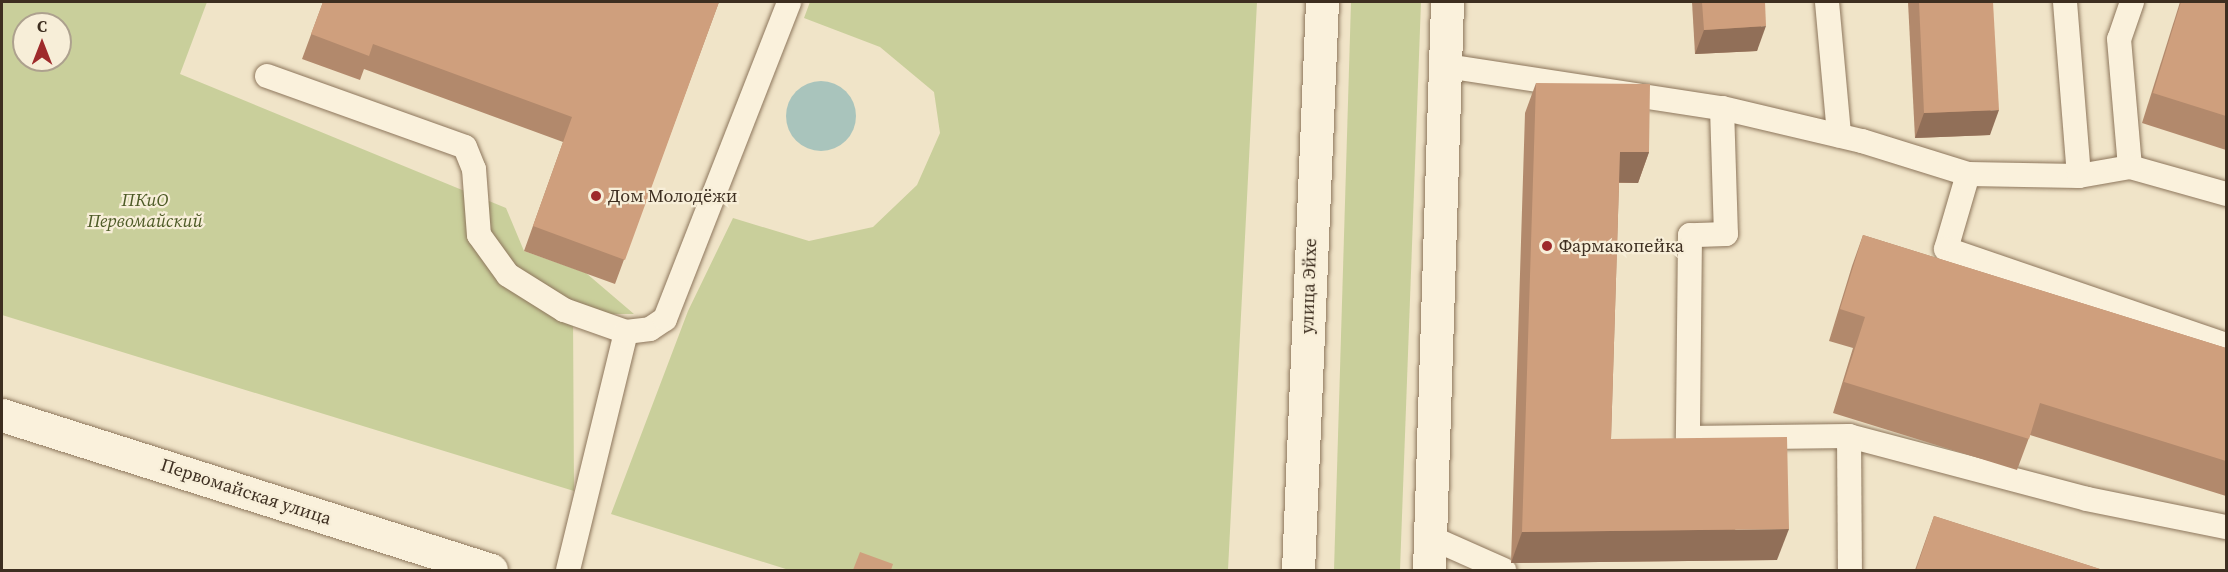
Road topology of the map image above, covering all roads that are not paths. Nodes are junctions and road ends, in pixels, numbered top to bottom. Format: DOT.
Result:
graph roads {
  1 [pos="789,2"];
  2 [pos="1322,2"];
  3 [pos="1447,2"];
  4 [pos="1827,2"];
  5 [pos="2065,2"];
  6 [pos="2132,2"];
  7 [pos="1446,66"];
  8 [pos="267,76"];
  9 [pos="1722,108"];
  10 [pos="1839,135"];
  11 [pos="2130,167"];
  12 [pos="1968,174"];
  13 [pos="2079,176"];
  14 [pos="2226,194"];
  15 [pos="626,332"];
  16 [pos="2226,345"];
  17 [pos="2,415"];
  18 [pos="1849,436"];
  19 [pos="2226,527"];
  20 [pos="1432,538"];
  21 [pos="490,570"];
  22 [pos="568,570"];
  23 [pos="1298,570"];
  24 [pos="1430,570"];
  25 [pos="1504,570"];
  26 [pos="1850,570"];
  1 -- 15 [label="lane"];
  2 -- 23 [label="main road, улица Эйхе"];
  3 -- 7 [label="main road"];
  4 -- 10 [label="lane"];
  5 -- 13 [label="lane"];
  6 -- 11 [label="lane"];
  7 -- 9 [label="lane"];
  7 -- 20 [label="main road"];
  8 -- 15 [label="lane"];
  9 -- 10 [label="lane"];
  9 -- 18 [label="lane"];
  10 -- 12 [label="lane"];
  11 -- 13 [label="lane"];
  11 -- 14 [label="lane"];
  12 -- 13 [label="lane"];
  12 -- 16 [label="lane"];
  15 -- 22 [label="lane"];
  17 -- 21 [label="main road, Первомайская улица"];
  18 -- 19 [label="lane"];
  18 -- 26 [label="lane"];
  20 -- 24 [label="main road"];
  20 -- 25 [label="lane"];
}
